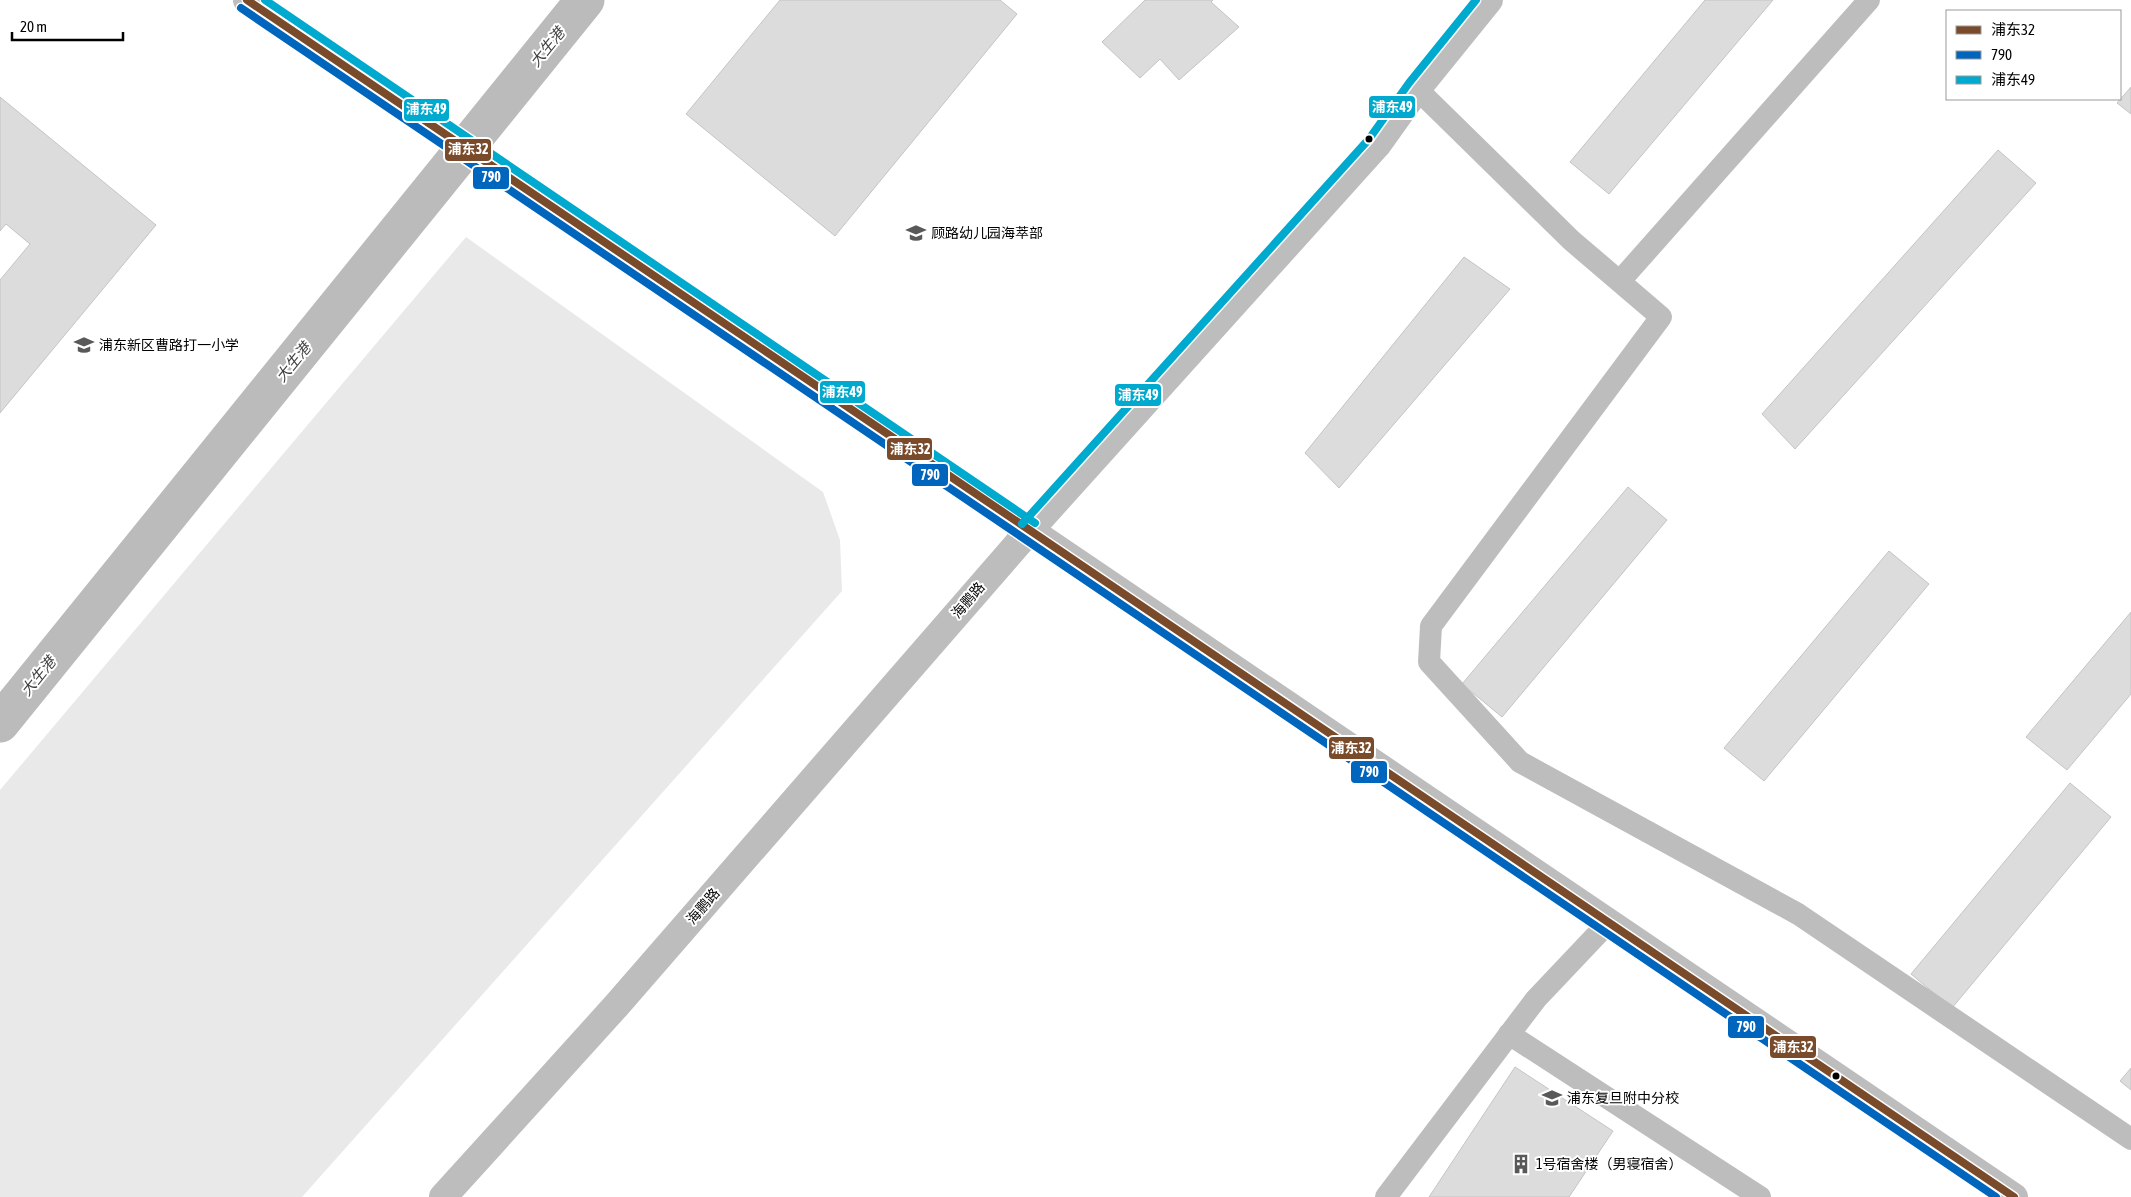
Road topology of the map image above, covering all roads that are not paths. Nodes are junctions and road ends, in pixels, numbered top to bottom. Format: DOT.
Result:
graph roads {
  1 [pos="247,0"];
  2 [pos="1869,0"];
  3 [pos="1486,2"];
  4 [pos="1417,89"];
  5 [pos="1620,281"];
  6 [pos="1029,531"];
  7 [pos="1608,923"];
  8 [pos="1510,1034"];
  9 [pos="2131,1139"];
  10 [pos="443,1197"];
  11 [pos="1386,1197"];
  12 [pos="1760,1197"];
  13 [pos="2014,1197"];
  1 -- 6 [label="street"];
  2 -- 5 [label="lane"];
  3 -- 4 [label="street, 海鹏路"];
  4 -- 5 [label="lane"];
  4 -- 6 [label="street, 海鹏路"];
  5 -- 9 [label="lane"];
  6 -- 7 [label="street"];
  6 -- 10 [label="street, 海鹏路"];
  7 -- 8 [label="lane"];
  7 -- 13 [label="street"];
  8 -- 11 [label="lane"];
  8 -- 12 [label="lane"];
}
